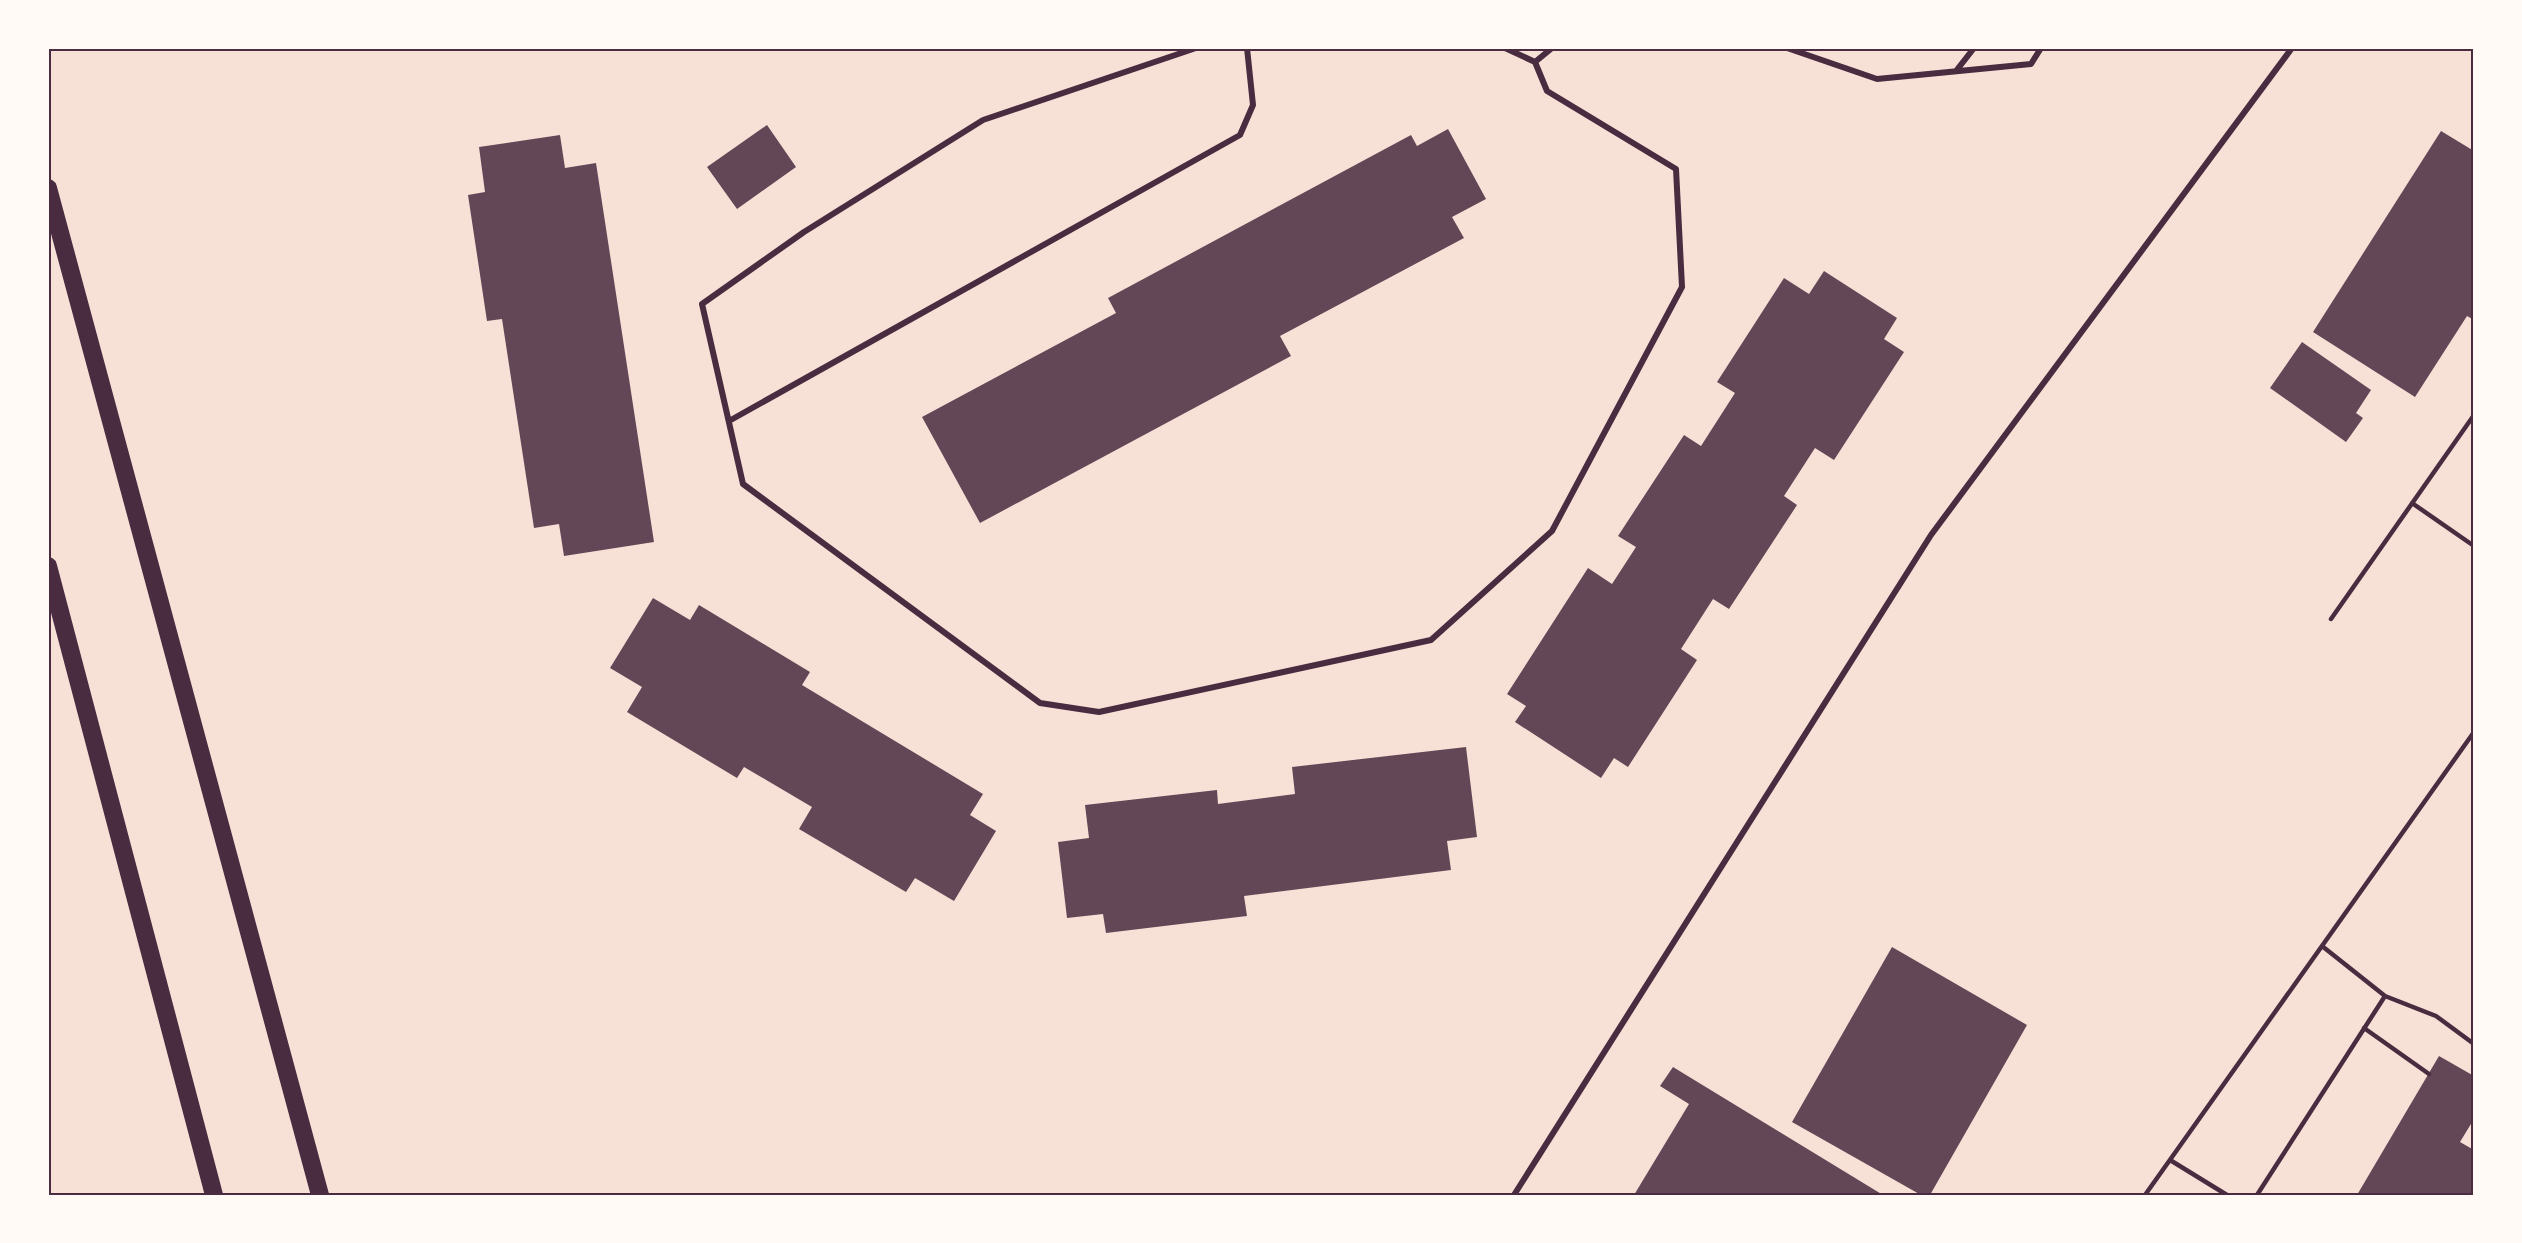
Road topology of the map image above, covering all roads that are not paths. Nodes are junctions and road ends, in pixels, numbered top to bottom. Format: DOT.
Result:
graph roads {
  1 [pos="1196,48"];
  2 [pos="1247,48"];
  3 [pos="1505,48"];
  4 [pos="1552,48"];
  5 [pos="1787,48"];
  6 [pos="1974,48"];
  7 [pos="2041,48"];
  8 [pos="2292,48"];
  9 [pos="1535,62"];
  10 [pos="1956,71"];
  11 [pos="48,188"];
  12 [pos="2474,415"];
  13 [pos="729,421"];
  14 [pos="2412,504"];
  15 [pos="2474,546"];
  16 [pos="48,566"];
  17 [pos="2331,619"];
  18 [pos="2474,732"];
  19 [pos="2322,946"];
  20 [pos="2385,996"];
  21 [pos="2364,1028"];
  22 [pos="2474,1044"];
  23 [pos="2429,1074"];
  24 [pos="2170,1160"];
  25 [pos="214,1195"];
  26 [pos="320,1195"];
  27 [pos="1514,1195"];
  28 [pos="2145,1195"];
  29 [pos="2227,1195"];
  30 [pos="2257,1195"];
  1 -- 13 [label="street"];
  2 -- 13 [label="street"];
  3 -- 9 [label="street"];
  4 -- 9 [label="street"];
  5 -- 10 [label="street"];
  6 -- 10 [label="street"];
  7 -- 10 [label="street"];
  8 -- 27 [label="street"];
  9 -- 13 [label="street"];
  11 -- 26 [label="highway"];
  12 -- 14 [label="lane"];
  14 -- 15 [label="lane"];
  14 -- 17 [label="lane"];
  16 -- 25 [label="highway"];
  18 -- 19 [label="lane"];
  19 -- 20 [label="lane"];
  19 -- 24 [label="lane"];
  20 -- 21 [label="lane"];
  20 -- 22 [label="lane"];
  21 -- 23 [label="lane"];
  21 -- 30 [label="lane"];
  24 -- 28 [label="lane"];
  24 -- 29 [label="lane"];
}
